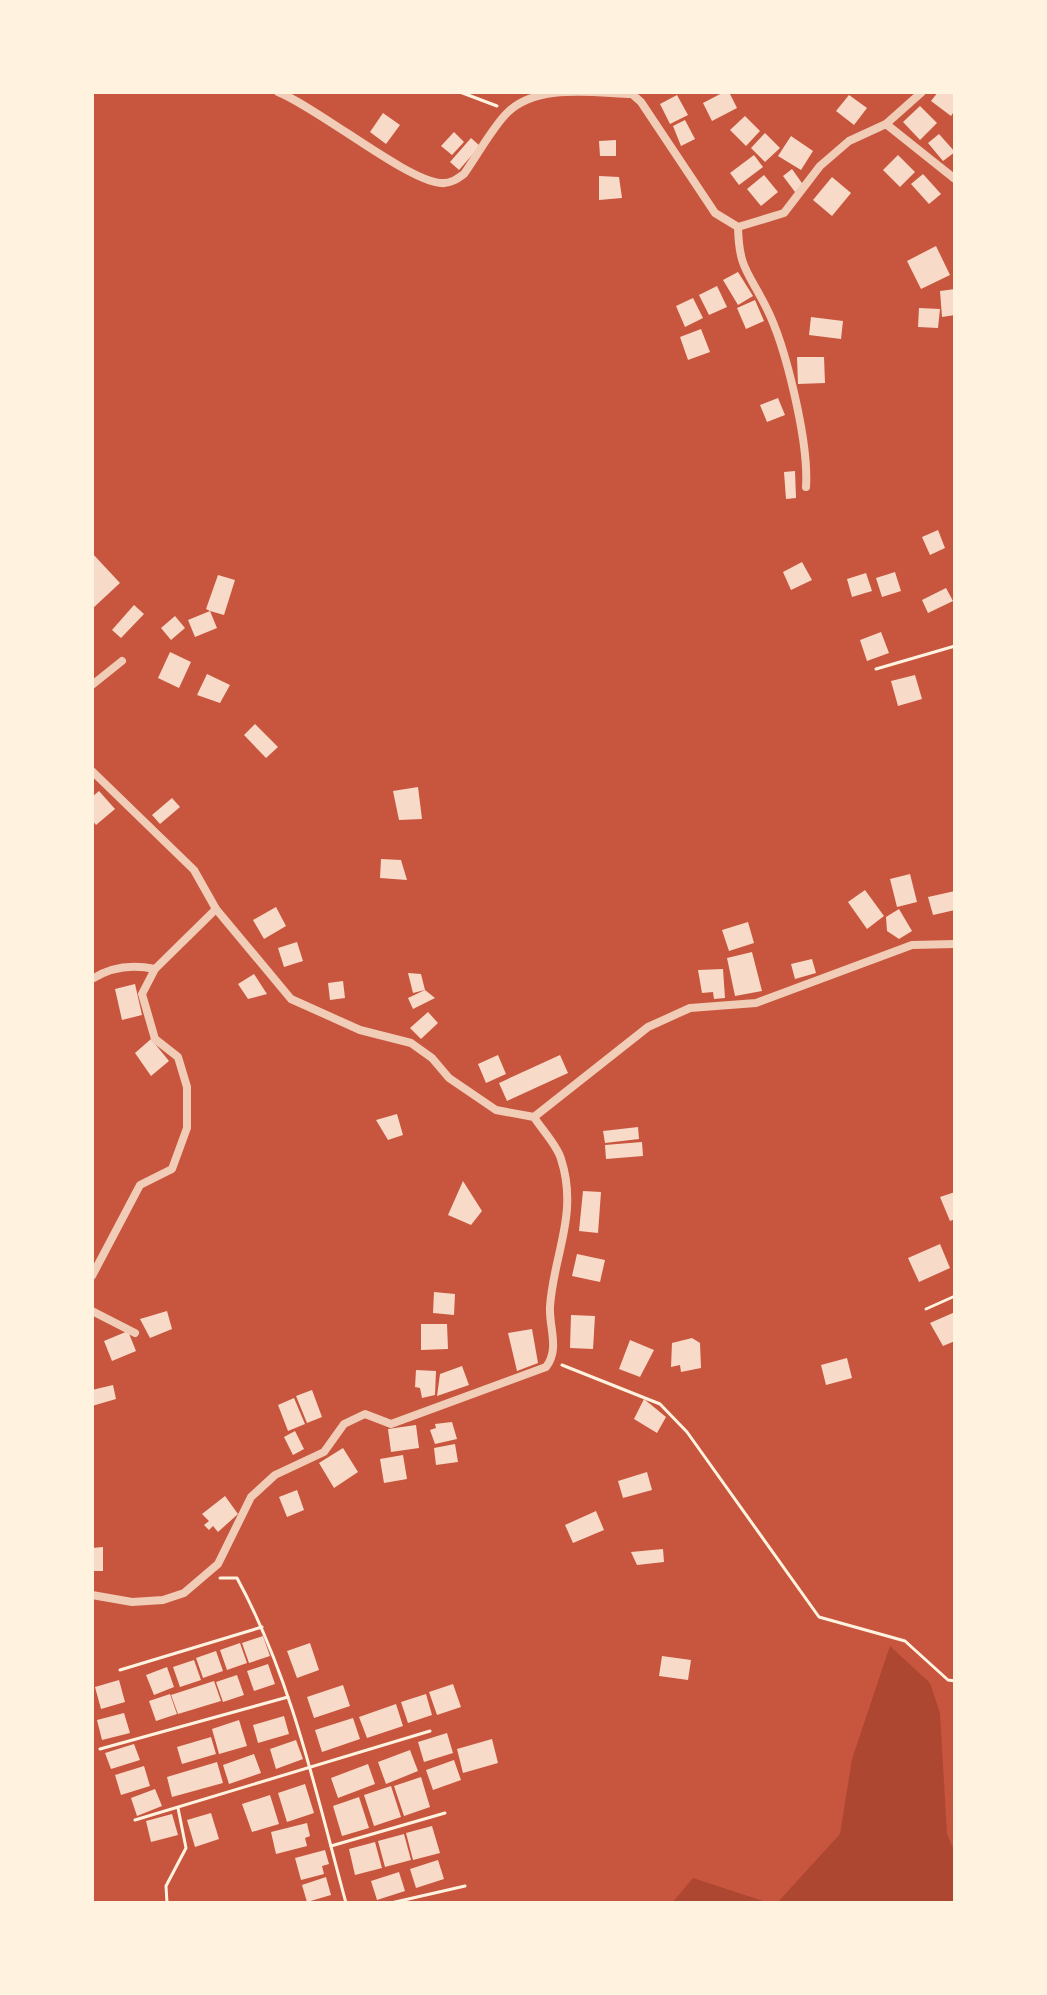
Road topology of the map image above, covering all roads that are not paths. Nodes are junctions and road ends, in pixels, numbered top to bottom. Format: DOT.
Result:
graph roads {
  1 [pos="278,92"];
  2 [pos="922,92"];
  3 [pos="886,124"];
  4 [pos="955,179"];
  5 [pos="738,227"];
  6 [pos="806,487"];
  7 [pos="122,661"];
  8 [pos="92,685"];
  9 [pos="92,771"];
  10 [pos="216,909"];
  11 [pos="955,944"];
  12 [pos="155,969"];
  13 [pos="92,979"];
  14 [pos="534,1117"];
  15 [pos="92,1276"];
  16 [pos="92,1311"];
  17 [pos="135,1333"];
  18 [pos="92,1595"];
  1 -- 5 [label="street"];
  2 -- 3 [label="street"];
  3 -- 4 [label="street"];
  3 -- 5 [label="street"];
  5 -- 6 [label="street"];
  7 -- 8 [label="street"];
  9 -- 10 [label="street"];
  10 -- 12 [label="street"];
  10 -- 14 [label="street"];
  11 -- 14 [label="street"];
  12 -- 13 [label="street"];
  12 -- 15 [label="street"];
  14 -- 18 [label="street"];
  16 -- 17 [label="street"];
}
